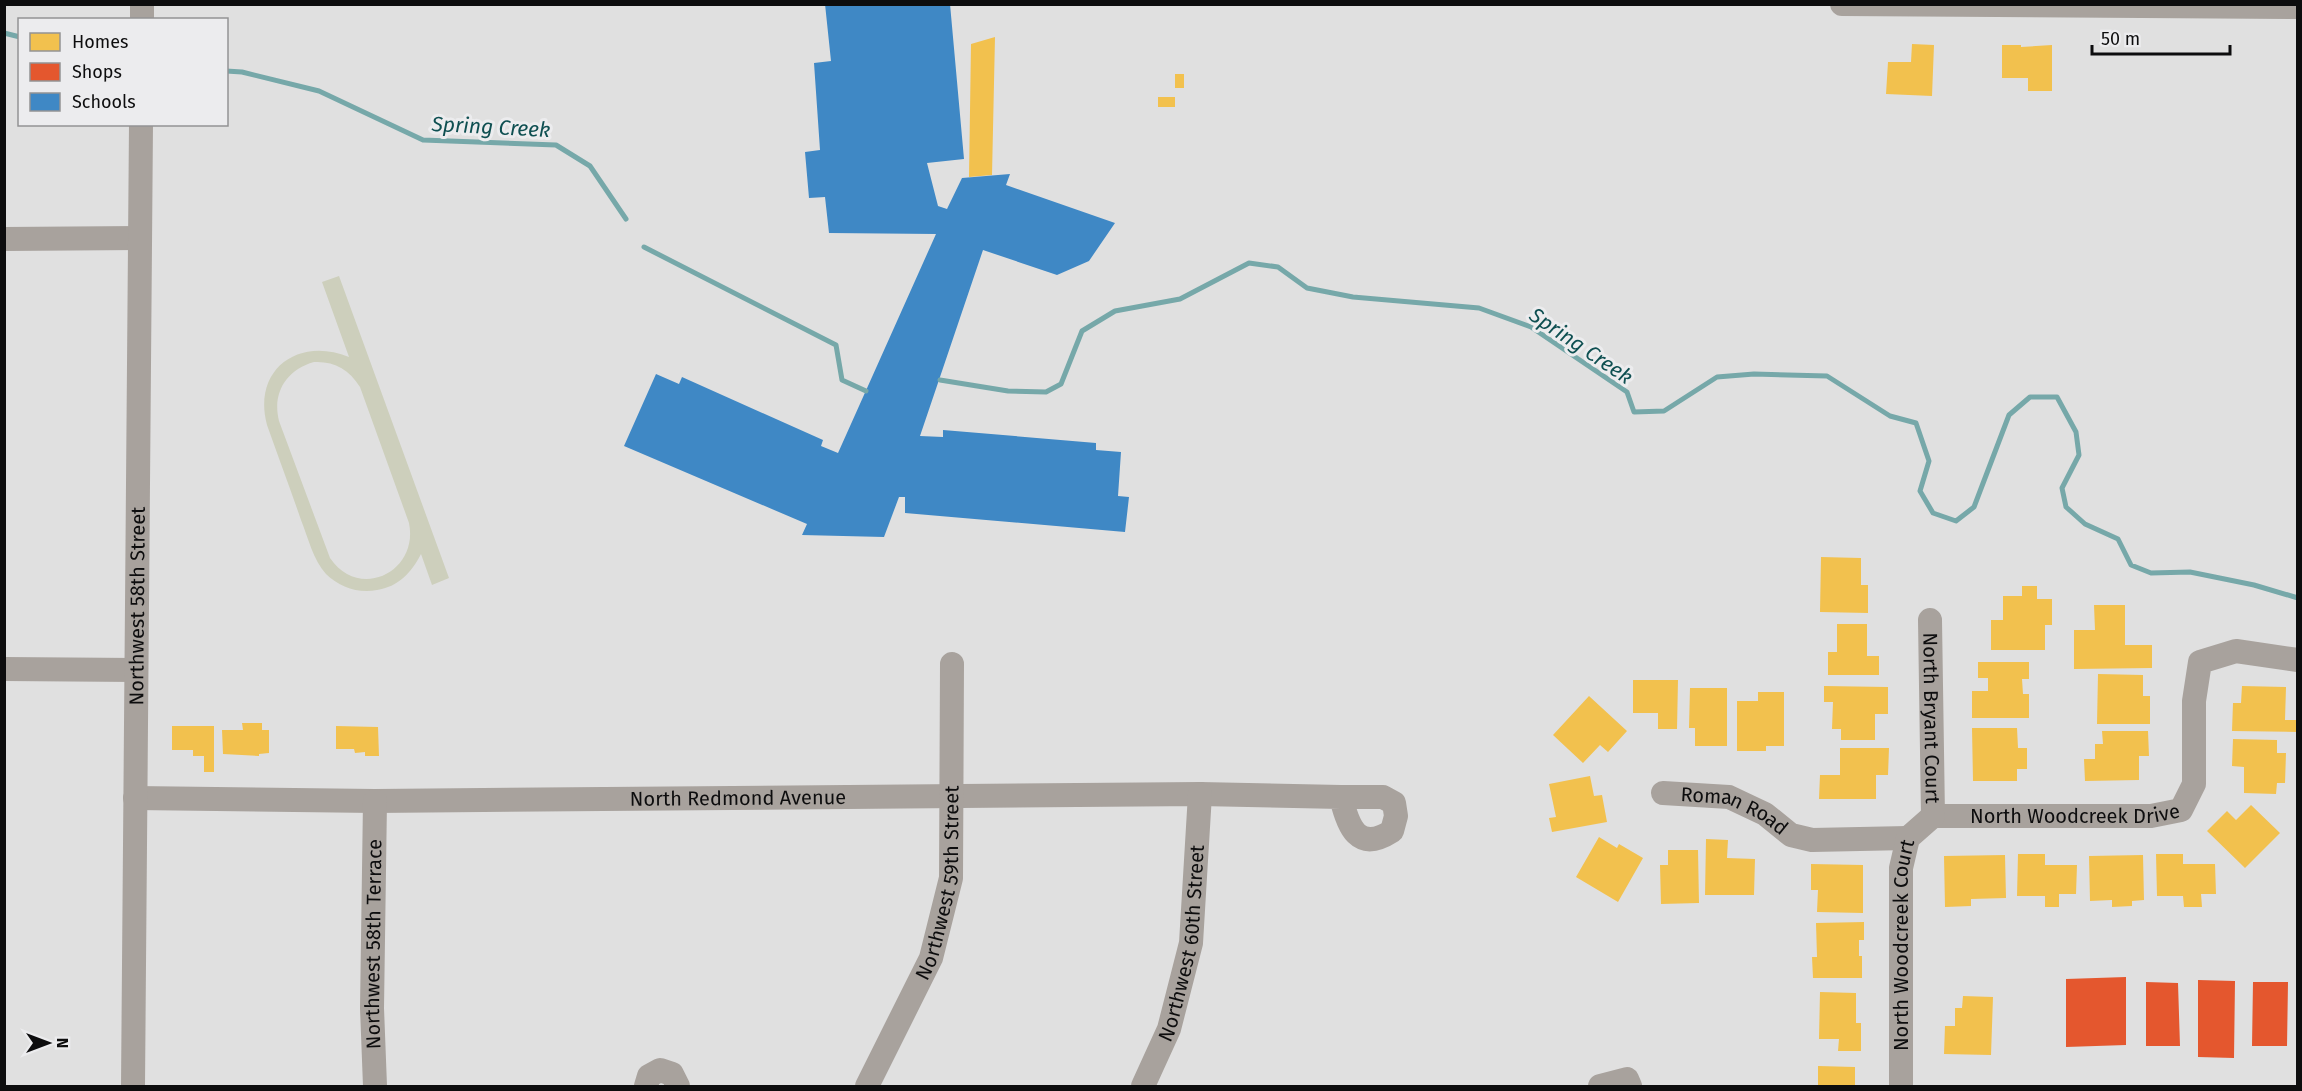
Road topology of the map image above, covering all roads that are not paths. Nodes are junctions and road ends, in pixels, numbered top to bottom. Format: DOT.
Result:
graph roads {
  1 [pos="1842,4"];
  2 [pos="2298,7"];
  3 [pos="141,126"];
  4 [pos="140,238"];
  5 [pos="4,239"];
  6 [pos="1930,620"];
  7 [pos="2298,660"];
  8 [pos="951,664"];
  9 [pos="4,669"];
  10 [pos="136,670"];
  11 [pos="1663,793"];
  12 [pos="1200,794"];
  13 [pos="952,797"];
  14 [pos="1341,797"];
  15 [pos="135,798"];
  16 [pos="375,801"];
  17 [pos="1934,816"];
  18 [pos="1908,838"];
  19 [pos="1628,1082"];
  20 [pos="134,1086"];
  21 [pos="375,1086"];
  22 [pos="646,1086"];
  23 [pos="678,1086"];
  24 [pos="867,1086"];
  25 [pos="1143,1086"];
  26 [pos="1600,1086"];
  27 [pos="1901,1086"];
  1 -- 2 [label="street"];
  3 -- 4 [label="street, Northwest 58th Street"];
  4 -- 5 [label="street"];
  4 -- 10 [label="street, Northwest 58th Street"];
  6 -- 17 [label="street, North Bryant Court"];
  7 -- 17 [label="street, North Woodcreek Drive"];
  8 -- 13 [label="street, Northwest 59th Street"];
  9 -- 10 [label="street"];
  10 -- 15 [label="street, Northwest 58th Street"];
  11 -- 18 [label="street, Roman Road"];
  12 -- 13 [label="street, North Redmond Avenue"];
  12 -- 14 [label="street, North Redmond Avenue"];
  12 -- 25 [label="street, Northwest 60th Street"];
  13 -- 16 [label="street, North Redmond Avenue"];
  13 -- 24 [label="street, Northwest 59th Street"];
  15 -- 16 [label="street, North Redmond Avenue"];
  15 -- 20 [label="street, Northwest 58th Street"];
  16 -- 21 [label="street, Northwest 58th Terrace"];
  17 -- 18 [label="street, North Woodcreek Court"];
  18 -- 27 [label="street, North Woodcreek Court"];
  19 -- 26 [label="street"];
  22 -- 23 [label="street"];
}
